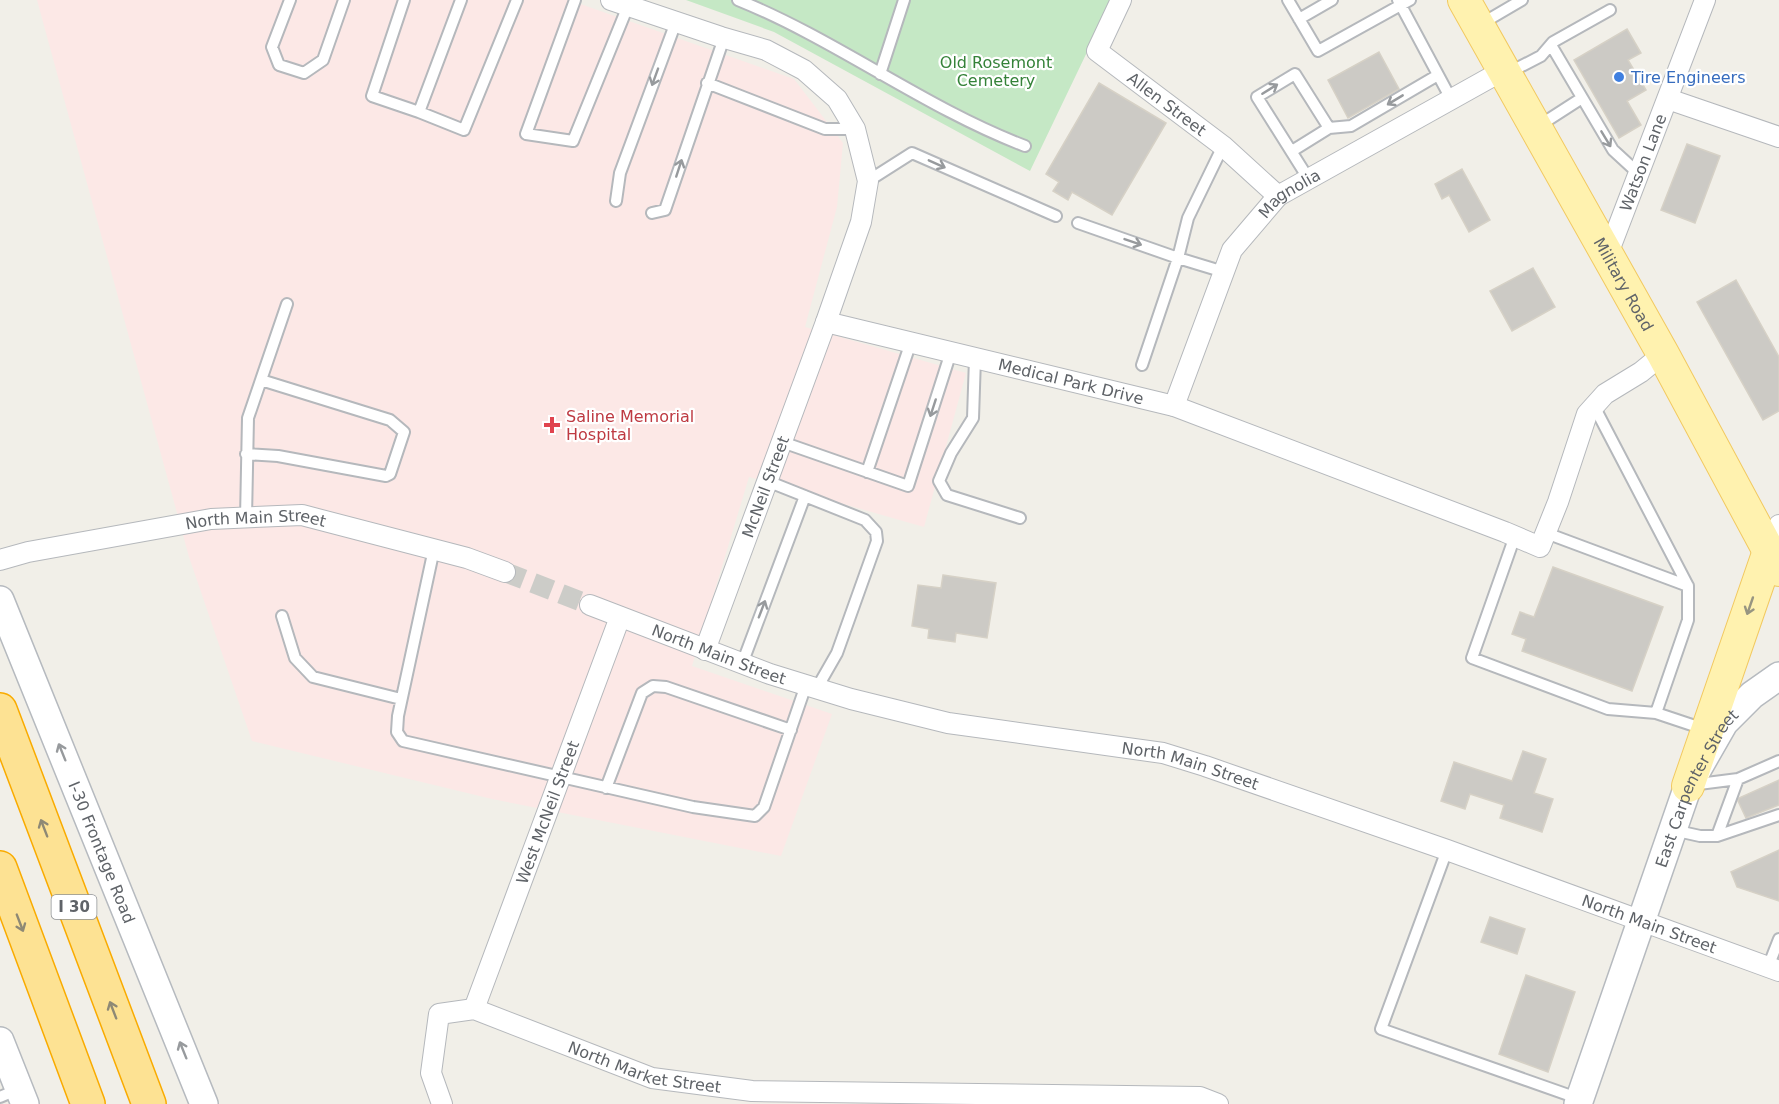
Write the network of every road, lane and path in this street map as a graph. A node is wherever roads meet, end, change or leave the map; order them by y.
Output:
1 (290, 0) edge
2 (344, 0) edge
3 (404, 0) edge
4 (461, 0) edge
5 (517, 0) edge
6 (575, 0) edge
7 (738, 0) edge
8 (903, 0) edge
9 (1121, 0) edge
10 (1288, 0) edge
11 (1332, 0) edge
12 (1705, 0) edge
13 (1519, 1) edge
14 (1403, 2) edge
15 (619, 3) edge
16 (1610, 10) dead end
17 (1471, 13) edge
18 (1299, 19) junction
19 (675, 22) junction
20 (724, 38) junction
21 (1551, 45) junction
22 (1503, 73) junction
23 (880, 74) junction
24 (1438, 75) junction
25 (707, 83) junction
26 (1582, 98) junction
27 (1450, 99) junction
28 (1668, 99) junction
29 (419, 112) junction
30 (1329, 128) junction
31 (1535, 128) junction
32 (855, 129) junction
33 (1779, 137) edge
34 (1025, 146) dead end
35 (1223, 146) junction
36 (1292, 151) junction
37 (1638, 173) junction
38 (1308, 178) junction
39 (868, 182) junction
40 (1278, 196) junction
41 (616, 201) dead end
42 (652, 213) dead end
43 (1056, 216) dead end
44 (1078, 223) dead end
45 (1607, 256) junction
46 (1178, 258) junction
47 (1224, 272) junction
48 (287, 304) dead end
49 (826, 322) junction
50 (911, 342) junction
51 (951, 352) junction
52 (1663, 354) junction
53 (975, 358) junction
54 (1142, 365) dead end
55 (261, 380) junction
56 (1174, 406) junction
57 (1594, 406) junction
58 (782, 442) junction
59 (246, 454) junction
60 (867, 472) junction
61 (767, 481) junction
62 (805, 496) junction
63 (246, 518) junction
64 (1020, 518) dead end
65 (1545, 533) junction
66 (1515, 536) junction
67 (1776, 548) edge
68 (434, 549) junction
69 (0, 560) edge
70 (506, 572) tunnel mouth
71 (1688, 586) junction
72 (0, 600) edge
73 (590, 605) tunnel mouth
74 (282, 616) dead end
75 (620, 617) junction
76 (705, 650) junction
77 (742, 664) junction
78 (1779, 676) edge
79 (812, 687) junction
80 (401, 699) junction
81 (0, 710) edge
82 (1656, 713) junction
83 (791, 730) junction
84 (1708, 730) junction
85 (1779, 761) edge
86 (561, 778) junction
87 (1738, 779) junction
88 (1688, 786) junction
89 (606, 788) junction
90 (1779, 815) edge
91 (1673, 830) junction
92 (1717, 836) junction
93 (1447, 850) junction
94 (0, 868) edge
95 (1641, 921) junction
96 (1779, 939) edge
97 (1774, 969) edge
98 (474, 1009) junction
99 (0, 1041) edge
100 (15, 1097) edge
101 (751, 1097) edge
102 (1579, 1101) edge
103 (1205, 1102) edge
104 (88, 1104) edge
105 (149, 1104) edge
106 (204, 1104) edge
107 (442, 1104) edge

1 - 2 lane
3 - 29 lane
4 - 29 lane
5 - 29 lane
6 - 15 lane
7 - 23 lane
8 - 23 lane
9 - 35 street, Allen Street
10 - 18 lane
11 - 18 lane
12 - 28 street, Watson Lane
13 - 17 lane
14 - 18 lane
14 - 24 lane
15 - 19 street
16 - 21 lane
17 - 22 main road, Military Road
19 - 20 street
19 -> 41 lane
20 - 25 lane
20 - 32 street
21 - 22 lane
21 - 26 lane
22 - 27 street, Magnolia
22 - 31 main road, Military Road
23 - 34 lane
24 - 27 lane
24 -> 30 lane
25 - 32 lane
42 -> 25 lane
26 - 31 lane
26 -> 37 lane
27 - 38 street, Magnolia
28 - 33 street
28 - 37 street, Watson Lane
30 - 36 lane
36 -> 30 lane
31 - 45 main road, Military Road
32 - 39 street
35 - 40 street, Allen Street
35 - 46 lane
36 - 38 lane
37 - 45 street, Watson Lane
38 - 40 street, Magnolia
39 -> 43 lane
39 - 49 street
40 - 47 street, Magnolia
44 -> 46 lane
45 - 52 main road, Military Road
46 - 47 lane
46 - 54 lane
47 - 56 street, Magnolia
48 - 55 lane
49 - 50 street, Medical Park Drive
49 - 58 street, McNeil Street
50 - 51 street, Medical Park Drive
50 - 60 lane
51 - 53 street, Medical Park Drive
51 -> 60 lane
52 - 57 street
52 - 67 main road, Military Road
53 - 56 street, Medical Park Drive
53 - 64 lane
55 - 59 lane
55 - 59 lane
56 - 66 street, Medical Park Drive
57 - 65 street
57 - 71 lane
58 - 60 lane
58 - 61 street, McNeil Street
59 - 63 lane
61 - 62 lane
61 - 76 street, McNeil Street
77 -> 62 lane
62 - 79 lane
63 - 68 street, North Main Street
63 - 69 street, North Main Street
65 - 66 street, Medical Park Drive
65 - 71 lane
66 - 82 lane
67 -> 84 main road
68 - 70 street, North Main Street
68 - 80 lane
71 - 82 lane
106 -> 72 main road, I-30 Frontage Road
73 - 75 street, North Main Street
74 - 80 lane
75 - 76 street, North Main Street
75 - 86 street, West McNeil Street
76 - 77 street, North Main Street
77 - 79 street, North Main Street
78 - 88 main road, East Carpenter Street
79 - 83 lane
79 - 93 street, North Main Street
80 - 86 lane
105 -> 81 highway, I 30
82 - 84 lane
83 - 89 lane
83 - 89 lane
84 - 88 main road
85 - 87 lane
86 - 89 lane
86 - 98 street, West McNeil Street
87 - 88 lane
87 - 92 lane
88 - 91 main road, East Carpenter Street
90 - 92 lane
91 - 92 lane
91 - 95 main road, East Carpenter Street
93 - 95 street, North Main Street
93 - 102 lane
94 -> 104 highway
95 - 97 street, North Main Street
95 - 102 main road, East Carpenter Street
96 - 97 lane
98 - 101 street, North Market Street
98 - 107 street
99 - 100 main road
101 - 103 street, North Market Street

